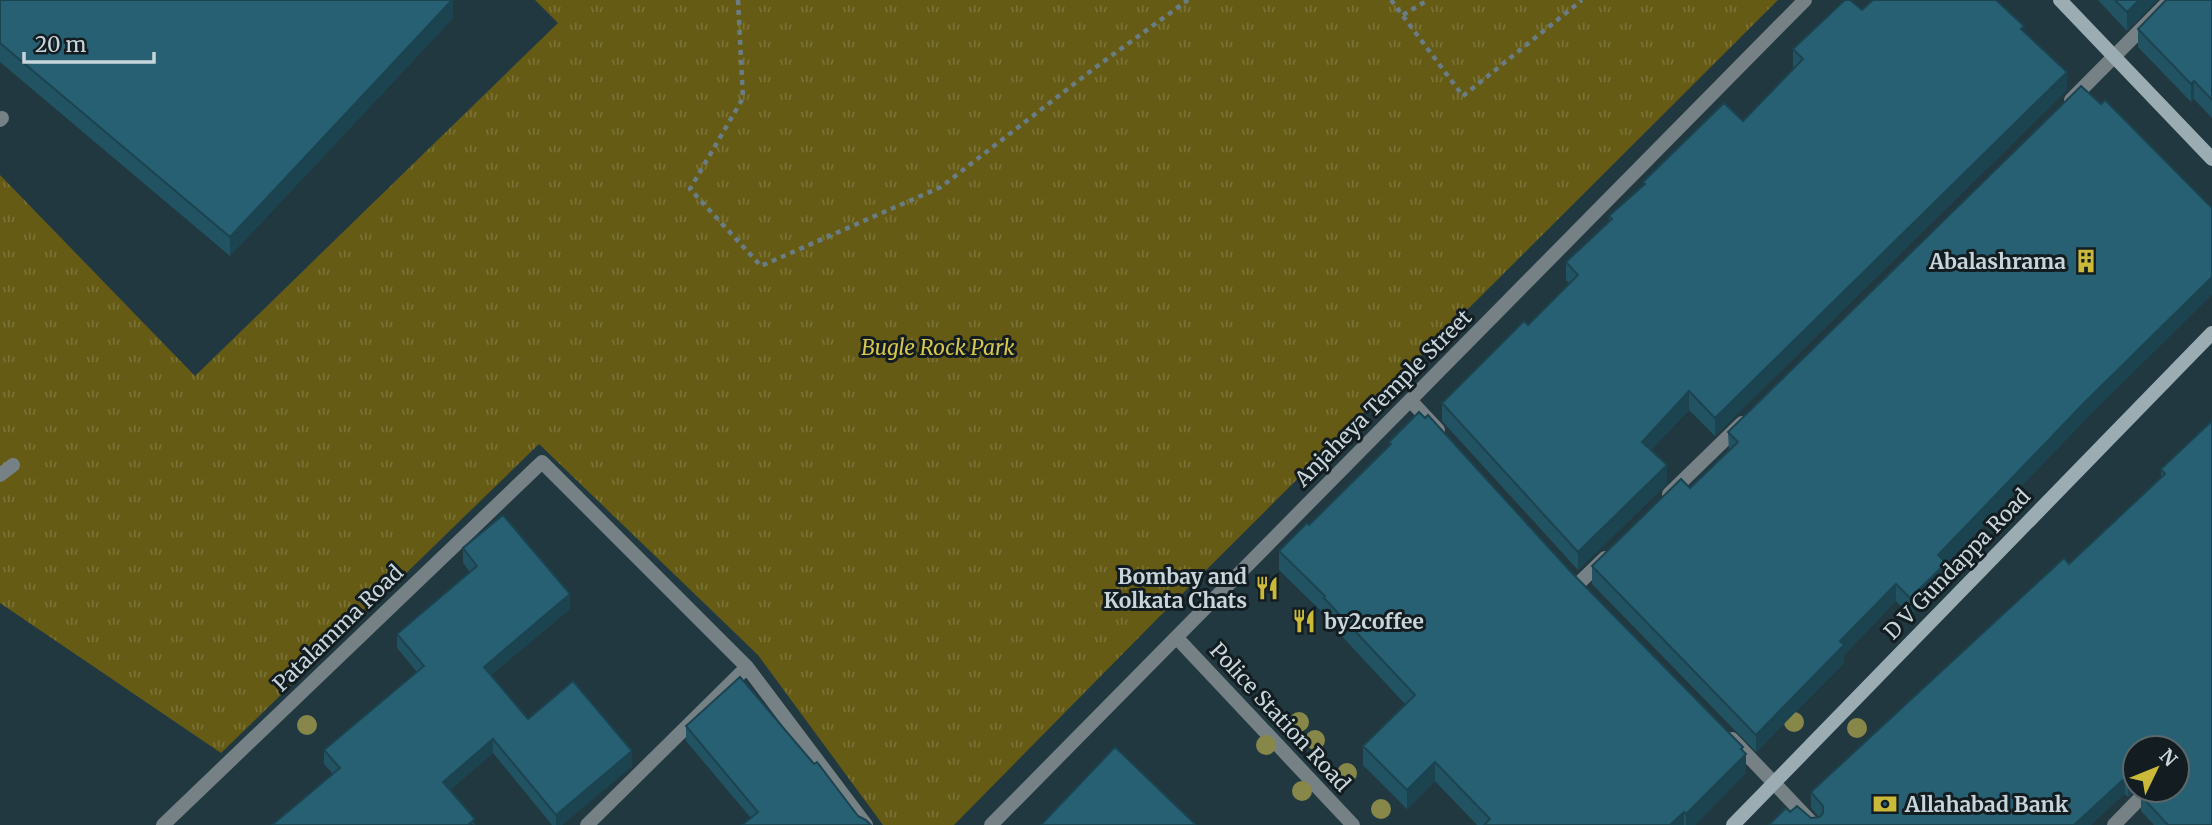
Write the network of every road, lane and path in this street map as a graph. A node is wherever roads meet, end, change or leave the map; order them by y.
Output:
1 (738, 0) edge
2 (1188, 0) edge
3 (1391, 0) edge
4 (1428, 0) edge
5 (1582, 0) edge
6 (1805, 0) edge
7 (2060, 0) edge
8 (2169, 0) edge
9 (1403, 15) junction
10 (2115, 57) junction
11 (2064, 107) edge
12 (2212, 159) edge
13 (2212, 333) edge
14 (1410, 400) junction
15 (1757, 408) edge
16 (1448, 441) edge
17 (13, 465) dead end
18 (0, 475) edge
19 (1658, 506) edge
20 (1618, 545) edge
21 (1578, 584) edge
22 (1177, 638) junction
23 (747, 667) junction
24 (1725, 733) edge
25 (1774, 782) junction
26 (2134, 804) edge
27 (163, 825) edge
28 (587, 825) edge
29 (866, 825) edge
30 (991, 825) edge
31 (1353, 825) edge
32 (1733, 825) edge
33 (1814, 825) edge
34 (2114, 825) edge

1 - 2 path
3 - 9 path
4 - 9 path
5 - 9 path
6 - 14 street, Anjaheya Temple Street
7 - 10 street
8 - 10 street
10 - 11 street
10 - 12 street
13 - 25 street, D V Gundappa Road
14 - 16 street
14 - 22 street, Anjaheya Temple Street
15 - 19 street
17 - 18 street
20 - 21 street
22 - 30 street, Anjaheya Temple Street
22 - 31 street, Police Station Road
23 - 27 street, Patalamma Road
23 - 28 street
23 - 29 street
24 - 25 street
25 - 32 street, D V Gundappa Road
25 - 33 street
26 - 34 street

